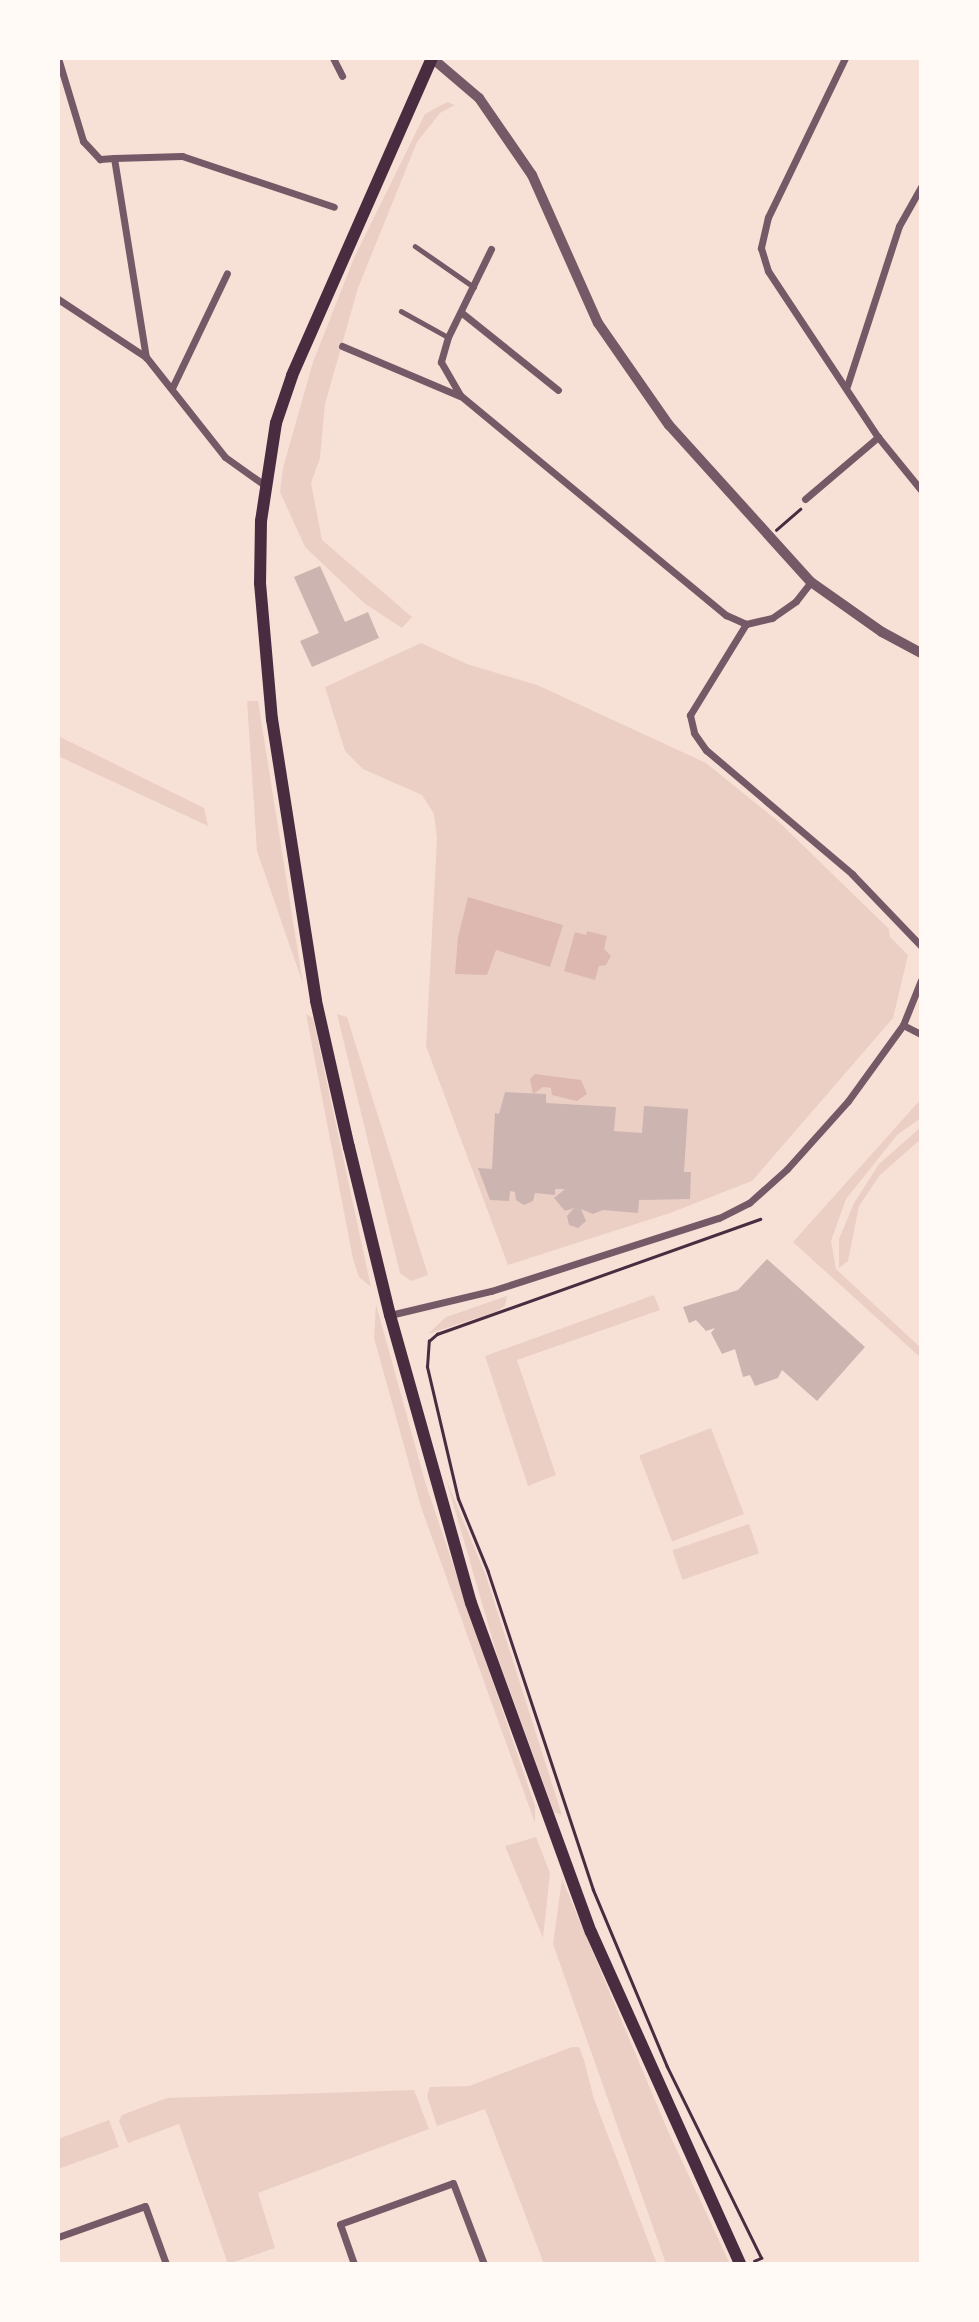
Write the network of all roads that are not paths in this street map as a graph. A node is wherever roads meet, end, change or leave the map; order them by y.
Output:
1 (58, 58) edge
2 (333, 58) edge
3 (432, 58) edge
4 (845, 58) edge
5 (60, 70) edge
6 (342, 76) dead end
7 (114, 158) junction
8 (921, 187) edge
9 (334, 207) dead end
10 (415, 246) dead end
11 (491, 249) dead end
12 (227, 274) dead end
13 (474, 288) junction
14 (58, 299) edge
15 (401, 311) dead end
16 (462, 313) junction
17 (447, 337) junction
18 (342, 346) dead end
19 (146, 358) junction
20 (847, 386) junction
21 (172, 388) junction
22 (558, 390) dead end
23 (461, 396) junction
24 (878, 437) junction
25 (263, 484) junction
26 (921, 490) edge
27 (804, 499) road end
28 (811, 582) junction
29 (746, 624) junction
30 (921, 653) edge
31 (921, 946) edge
32 (921, 980) edge
33 (903, 1026) junction
34 (921, 1034) edge
35 (390, 1315) junction
36 (58, 2237) edge
37 (166, 2264) edge
38 (354, 2264) edge
39 (484, 2264) edge
40 (740, 2264) edge

1 - 5 street
2 - 6 street
3 - 25 main road
3 - 28 street
4 - 20 street
5 - 7 street
7 - 9 street
7 - 19 street
8 - 20 street
10 - 13 lane
11 - 13 street
12 - 21 street
13 - 16 street
14 - 19 street
15 - 17 lane
16 - 17 street
16 - 22 street
17 - 23 street
18 - 23 street
19 - 21 street
20 - 24 street
21 - 25 street
23 - 29 street
24 - 26 street
24 - 27 street
25 - 35 main road
28 - 29 street
28 - 30 street
29 - 31 street
32 - 33 street
33 - 34 street
33 - 35 street
35 - 40 main road
36 - 37 street
38 - 39 street

